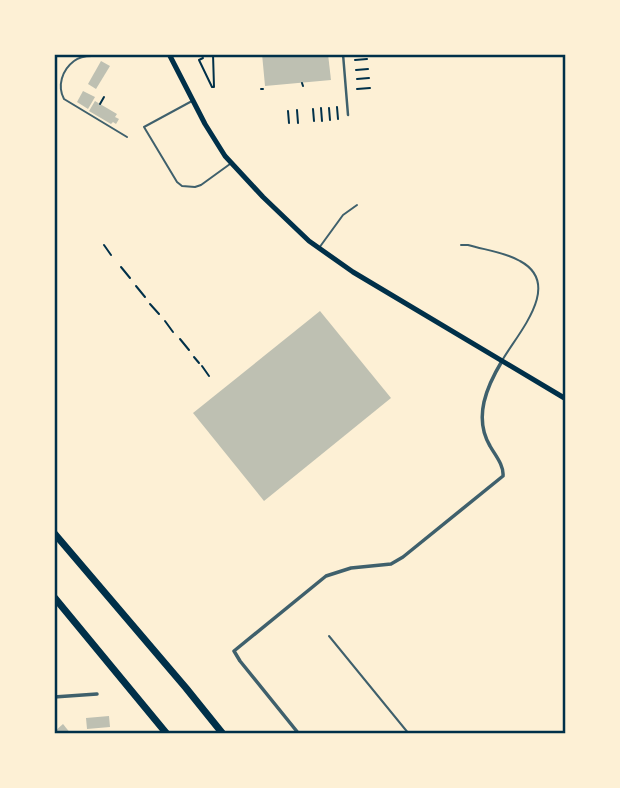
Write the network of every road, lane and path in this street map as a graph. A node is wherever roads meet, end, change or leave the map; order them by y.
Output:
1 (169, 54) edge
2 (211, 54) edge
3 (343, 54) edge
4 (92, 56) edge
5 (203, 58) dead end
6 (367, 59) dead end
7 (355, 60) dead end
8 (356, 69) dead end
9 (368, 69) dead end
10 (369, 78) dead end
11 (356, 79) dead end
12 (370, 88) dead end
13 (357, 89) dead end
14 (104, 97) dead end
15 (192, 100) junction
16 (100, 104) dead end
17 (337, 107) dead end
18 (321, 108) dead end
19 (329, 108) dead end
20 (313, 109) dead end
21 (297, 110) dead end
22 (288, 111) dead end
23 (348, 115) dead end
24 (338, 119) dead end
25 (330, 120) dead end
26 (314, 121) dead end
27 (322, 121) dead end
28 (289, 123) dead end
29 (298, 123) dead end
30 (127, 137) dead end
31 (231, 163) junction
32 (357, 205) dead end
33 (461, 245) dead end
34 (104, 246) dead end
35 (318, 248) junction
36 (111, 254) dead end
37 (121, 267) dead end
38 (130, 278) dead end
39 (136, 286) dead end
40 (145, 296) dead end
41 (150, 304) dead end
42 (159, 314) dead end
43 (165, 321) dead end
44 (173, 332) dead end
45 (180, 339) dead end
46 (188, 350) dead end
47 (194, 357) dead end
48 (502, 360) junction
49 (199, 363) dead end
50 (202, 366) dead end
51 (209, 376) dead end
52 (566, 399) edge
53 (54, 533) edge
54 (54, 597) edge
55 (329, 636) dead end
56 (97, 694) dead end
57 (54, 698) edge
58 (167, 734) edge
59 (223, 734) edge
60 (299, 734) edge
61 (409, 734) edge

1 - 15 main road
2 - 5 path
3 - 23 street
4 - 30 lane
6 - 7 path
8 - 9 path
10 - 11 path
12 - 13 path
14 - 16 path
15 - 31 main road
15 - 31 lane
17 - 24 path
18 - 27 path
19 - 25 path
20 - 26 path
21 - 29 path
22 - 28 path
31 - 35 main road
32 - 35 lane
33 - 48 lane
34 - 36 path
35 - 48 main road
37 - 38 path
39 - 40 path
41 - 42 path
43 - 44 path
45 - 46 path
47 - 49 path
48 - 52 main road
48 - 60 street
50 - 51 path
53 - 59 highway
54 - 58 highway
55 - 61 lane
56 - 57 street

